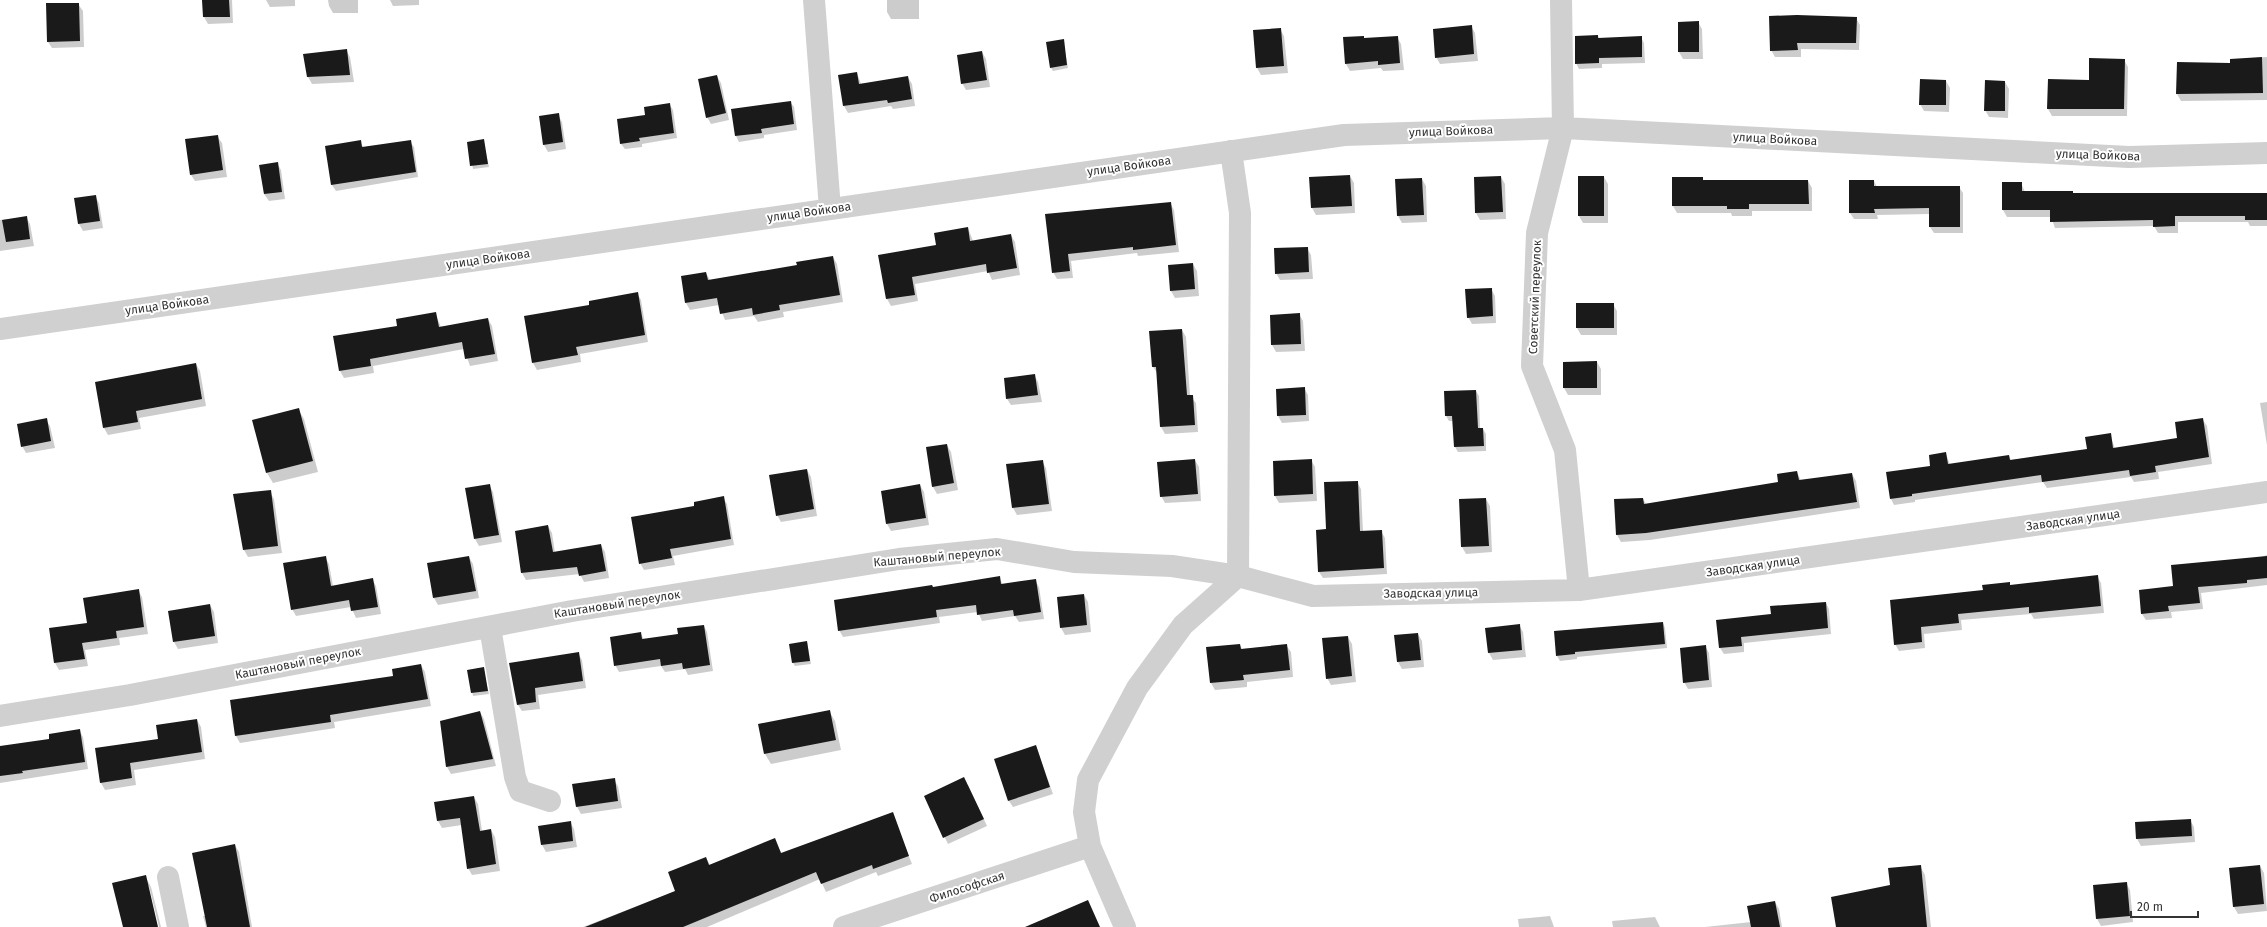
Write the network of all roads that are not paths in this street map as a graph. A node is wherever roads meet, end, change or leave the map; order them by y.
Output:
1 (814, 0) edge
2 (1561, 0) edge
3 (1563, 128) junction
4 (1231, 151) junction
5 (2267, 153) edge
6 (830, 209) junction
7 (0, 328) edge
8 (2267, 492) edge
9 (1238, 576) junction
10 (1579, 590) junction
11 (490, 627) junction
12 (0, 716) edge
13 (550, 801) dead end
14 (1090, 846) junction
15 (168, 877) dead end
16 (178, 927) edge
17 (844, 927) edge
18 (1125, 927) edge

1 - 6 street
2 - 3 street, Советский переулок
3 - 4 street, улица Войкова
3 - 5 street, улица Войкова
3 - 10 street, Советский переулок
4 - 6 street, улица Войкова
4 - 9 street
6 - 7 street, улица Войкова
8 - 10 street, Заводская улица
9 - 10 street, Заводская улица
9 - 11 street, Каштановый переулок
9 - 14 street
11 - 12 street, Каштановый переулок
11 - 13 street
14 - 17 street, Философская
14 - 18 street
15 - 16 street

